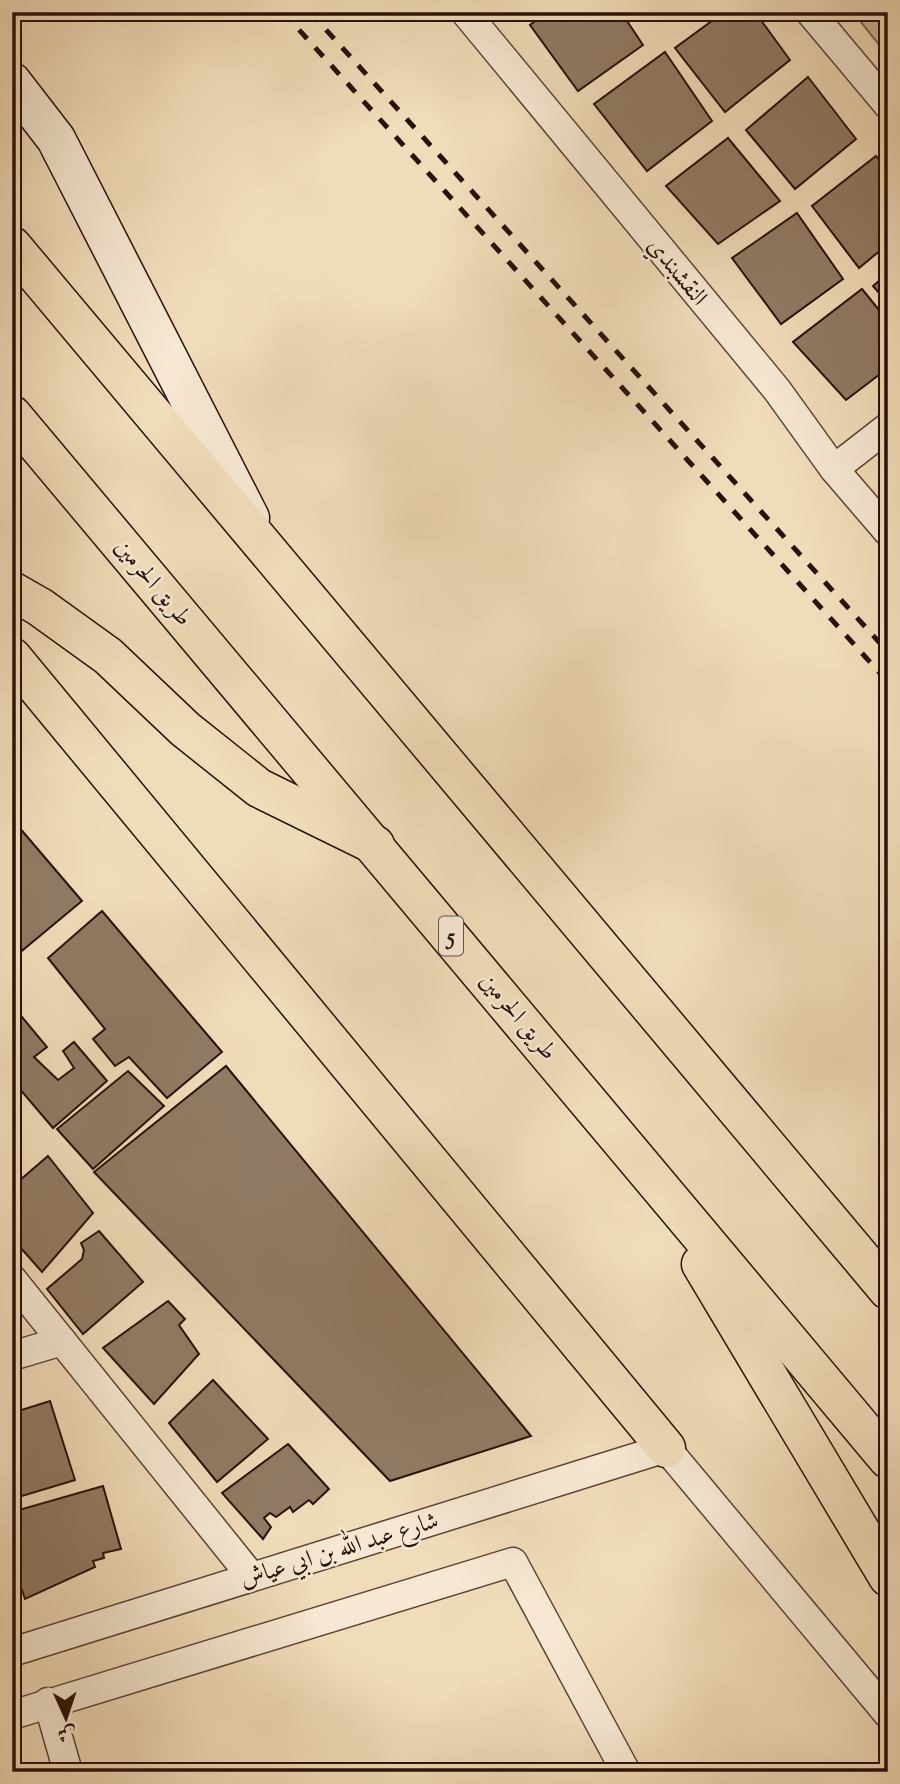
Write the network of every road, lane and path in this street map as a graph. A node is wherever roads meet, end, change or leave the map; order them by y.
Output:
1 (465, 12) edge
2 (810, 12) edge
3 (12, 82) edge
4 (888, 105) edge
5 (12, 246) edge
6 (12, 415) edge
7 (888, 427) edge
8 (834, 469) junction
9 (888, 532) edge
10 (266, 548) junction
11 (12, 591) edge
12 (12, 657) edge
13 (376, 845) junction
14 (639, 1160) junction
15 (12, 1279) edge
16 (888, 1290) edge
17 (62, 1341) junction
18 (12, 1356) edge
19 (666, 1448) junction
20 (888, 1459) edge
21 (251, 1576) junction
22 (888, 1577) edge
23 (12, 1652) edge
24 (48, 1702) junction
25 (888, 1714) edge
26 (12, 1715) edge
27 (68, 1772) edge
28 (625, 1772) edge

1 - 8 street, النقشبندي
2 - 4 street
3 - 10 main road
5 - 10 main road
6 - 13 main road, طريق الحرمين / 5
7 - 8 street
8 - 9 street, النقشبندي
10 - 16 main road
11 - 13 main road
12 - 19 main road
13 - 14 main road, طريق الحرمين / 5
14 - 20 main road, طريق الحرمين / 5
14 - 22 main road
15 - 17 street
17 - 18 street
17 - 21 street
19 - 21 street, شارع عبد الله بن ابي عياش
19 - 25 street
21 - 23 street, شارع عبد الله بن ابي عياش
24 - 26 street
24 - 27 street
24 - 28 street

